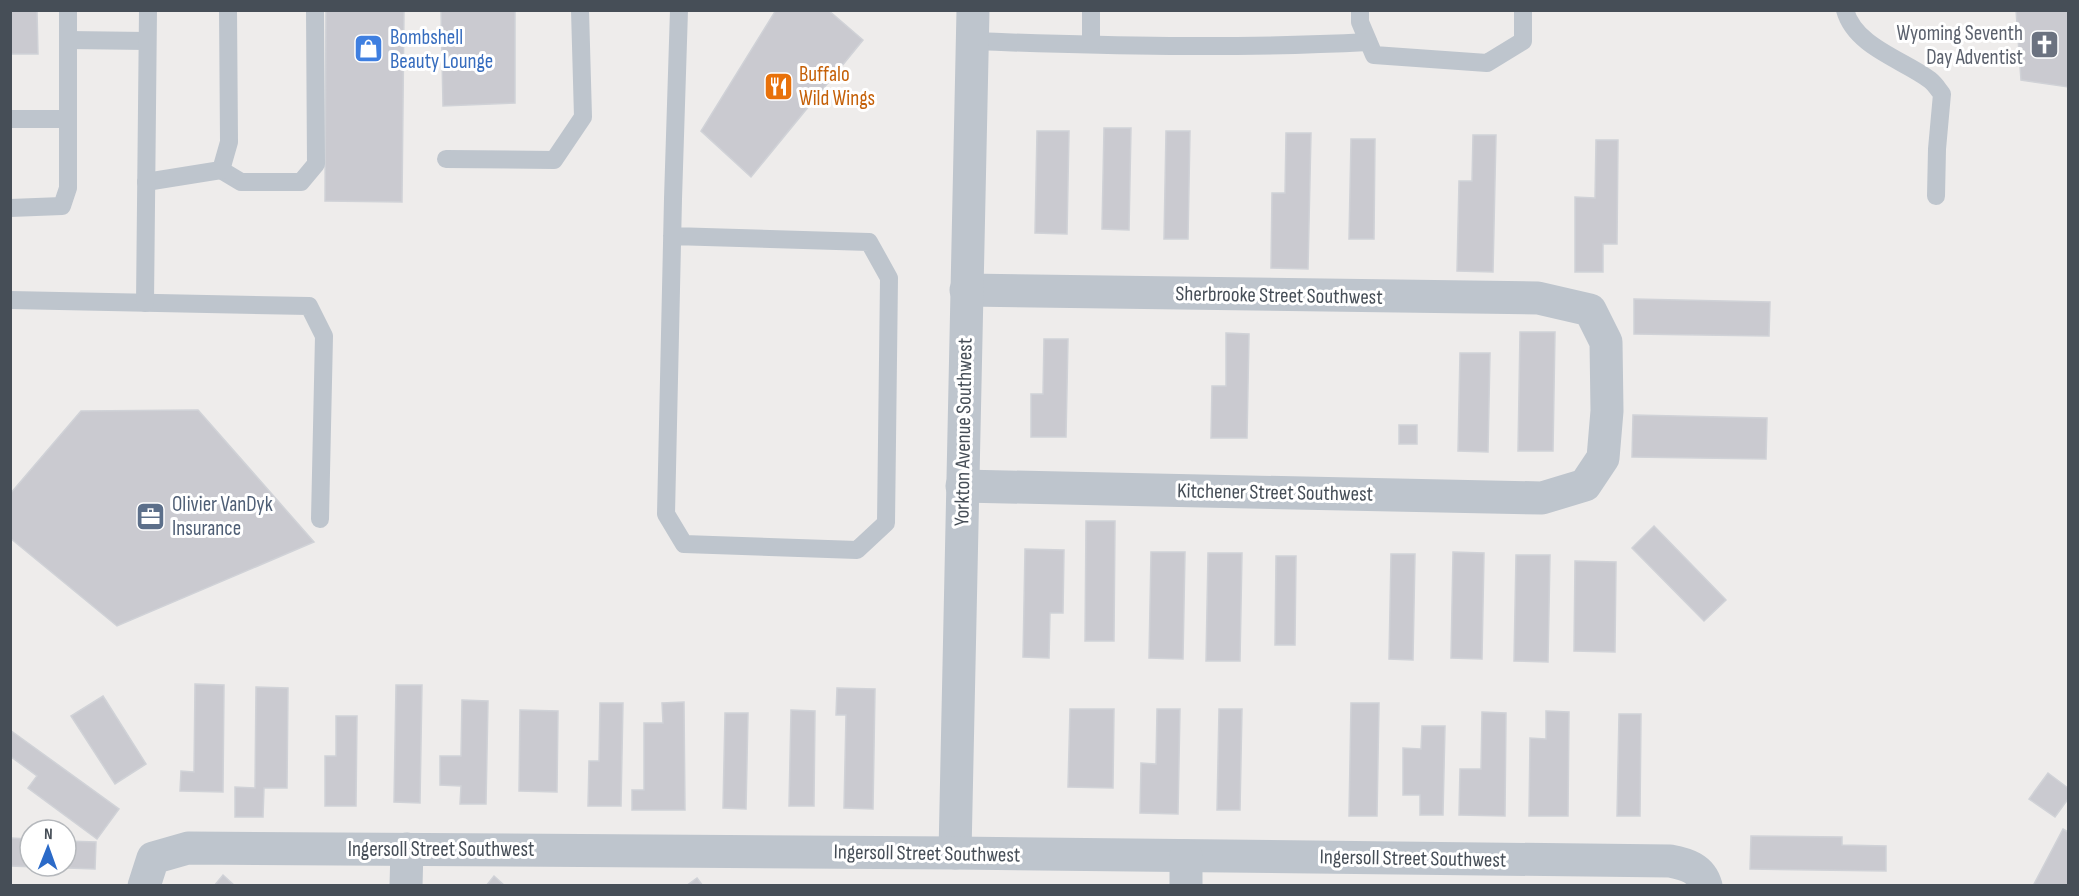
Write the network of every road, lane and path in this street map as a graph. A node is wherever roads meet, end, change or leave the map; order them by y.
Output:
1 (68, 10) edge
2 (148, 10) edge
3 (228, 10) edge
4 (315, 10) edge
5 (580, 10) edge
6 (679, 10) edge
7 (1091, 10) edge
8 (1360, 10) edge
9 (1523, 10) edge
10 (1845, 10) edge
11 (972, 26) edge
12 (68, 40) junction
13 (147, 41) junction
14 (1368, 42) junction
15 (1091, 45) junction
16 (10, 119) edge
17 (68, 119) junction
18 (446, 159) dead end
19 (221, 170) junction
20 (146, 182) junction
21 (1936, 196) dead end
22 (10, 208) edge
23 (672, 236) junction
24 (966, 290) junction
25 (10, 300) edge
26 (145, 303) junction
27 (1585, 485) joint
28 (962, 486) junction
29 (320, 519) dead end
30 (407, 849) junction
31 (955, 853) junction
32 (1186, 871) edge
33 (148, 872) edge
34 (1702, 879) edge
35 (406, 885) edge

1 - 12 lane
2 - 13 lane
3 - 19 lane
4 - 19 lane
5 - 18 lane
6 - 23 lane
7 - 15 lane
8 - 14 lane
9 - 14 lane
10 - 21 lane
11 - 15 lane
11 - 24 street, Yorkton Avenue Southwest
12 - 13 lane
12 - 17 lane
13 - 20 lane
14 - 15 lane
16 - 17 lane
17 - 22 lane
19 - 20 lane
20 - 26 lane
23 - 23 lane
24 - 27 street, Sherbrooke Street Southwest
24 - 28 street, Yorkton Avenue Southwest
25 - 26 lane
26 - 29 lane
27 - 28 street, Kitchener Street Southwest
28 - 31 street, Yorkton Avenue Southwest
30 - 31 street, Ingersoll Street Southwest
30 - 33 street, Ingersoll Street Southwest
30 - 35 street
31 - 32 street, Ingersoll Street Southwest
32 - 34 street, Ingersoll Street Southwest

